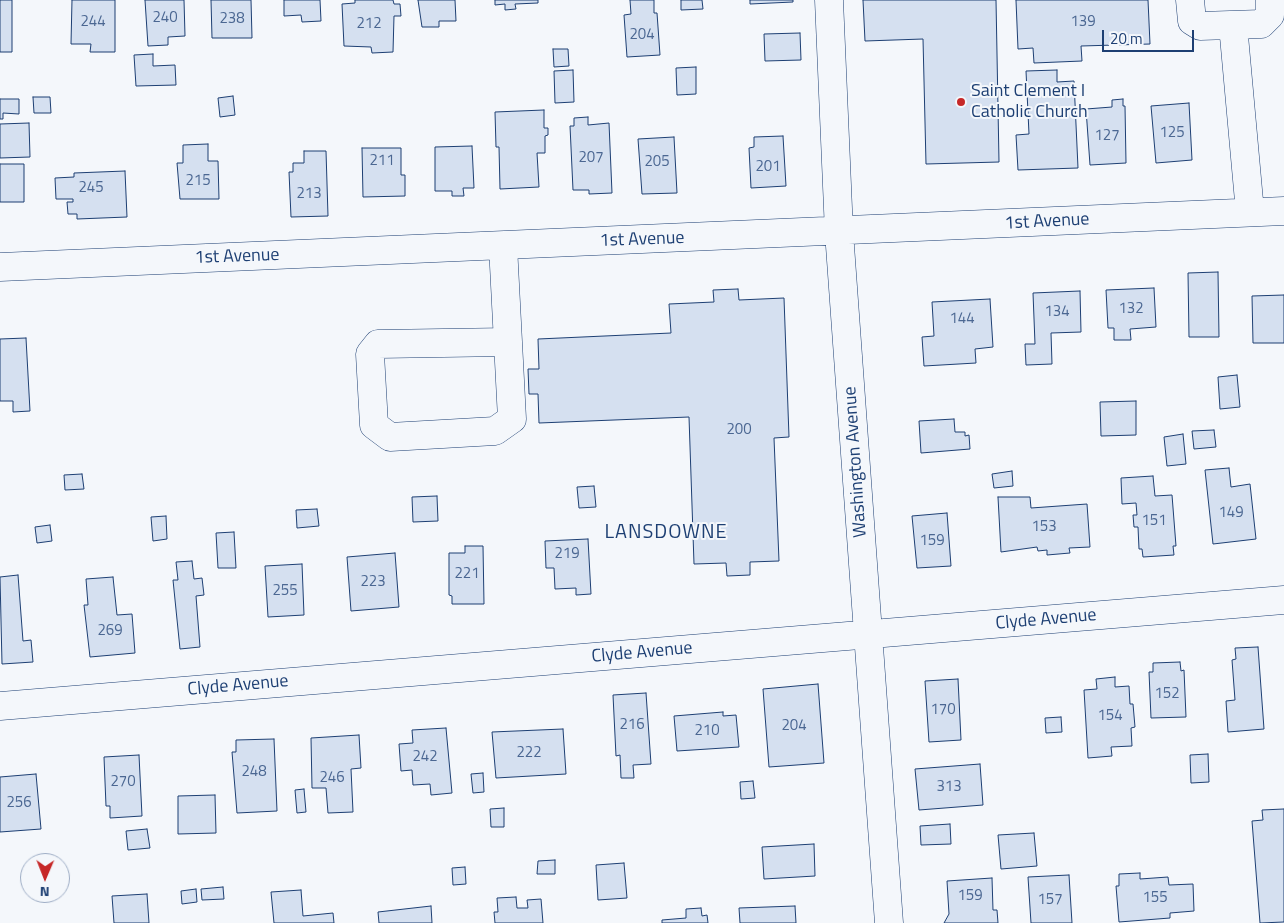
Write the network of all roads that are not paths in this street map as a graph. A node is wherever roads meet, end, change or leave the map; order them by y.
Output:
1 (829, 0) edge
2 (1190, 0) edge
3 (1270, 0) edge
4 (1233, 25) junction
5 (1284, 211) edge
6 (1250, 212) junction
7 (839, 232) junction
8 (503, 246) junction
9 (0, 267) edge
10 (507, 342) junction
11 (1284, 600) edge
12 (869, 634) junction
13 (0, 706) edge
14 (889, 923) edge

1 - 7 street, Washington Avenue
2 - 4 street
3 - 4 street
4 - 6 street
5 - 6 street, 1st Avenue
6 - 7 street, 1st Avenue
7 - 8 street, 1st Avenue
7 - 12 street, Washington Avenue
8 - 9 street, 1st Avenue
8 - 10 street
10 - 10 street
11 - 12 street, Clyde Avenue
12 - 13 street, Clyde Avenue
12 - 14 street, Washington Avenue

